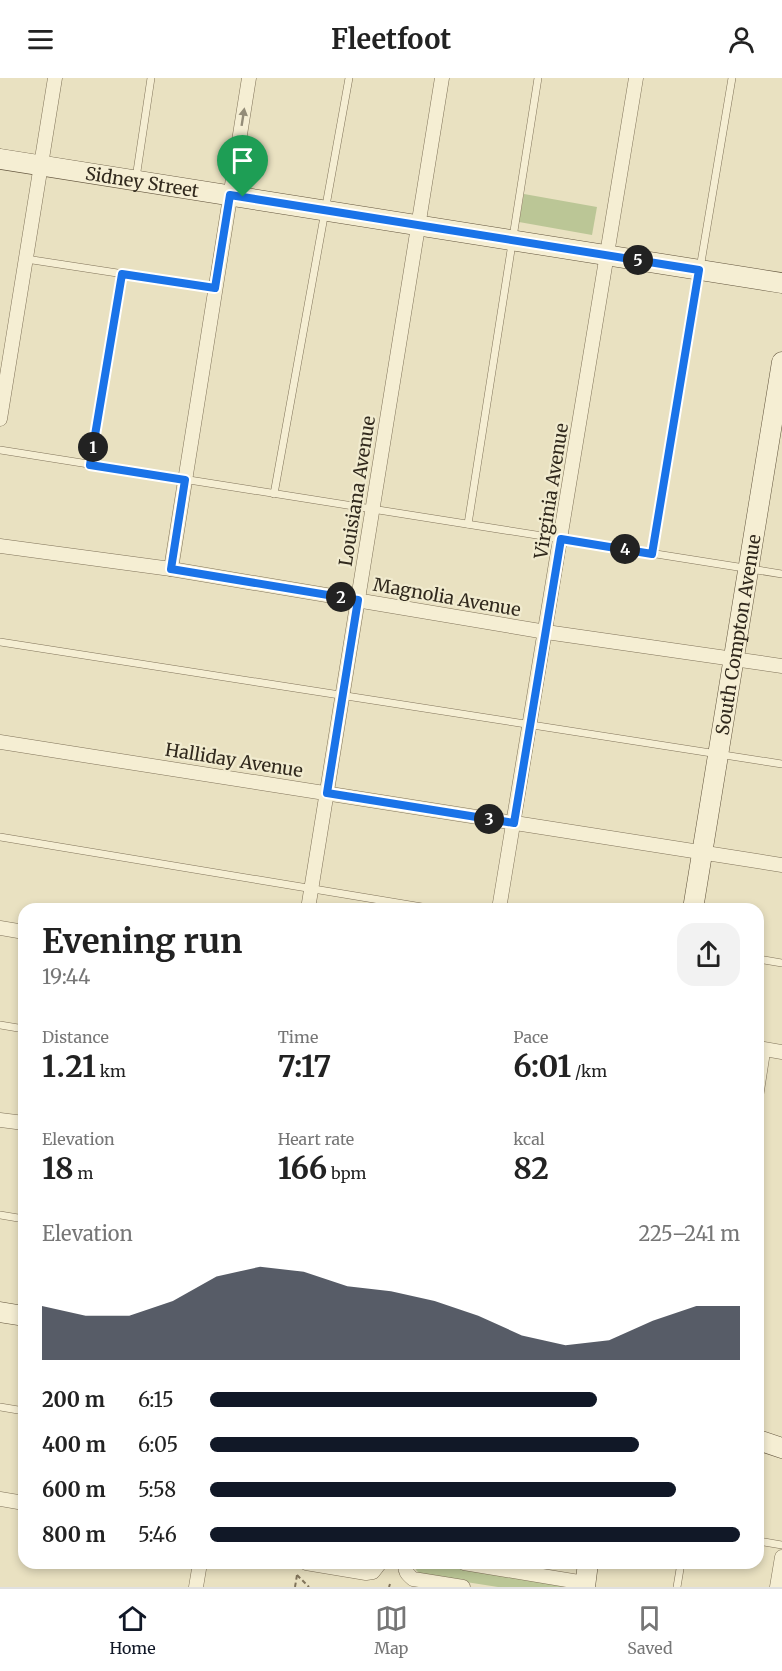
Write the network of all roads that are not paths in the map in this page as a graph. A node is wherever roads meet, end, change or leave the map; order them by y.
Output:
1 (55, 78) edge
2 (152, 78) edge
3 (249, 78) edge
4 (349, 78) edge
5 (442, 78) edge
6 (538, 78) edge
7 (636, 78) edge
8 (732, 78) edge
9 (0, 159) edge
10 (41, 165) junction
11 (135, 180) junction
12 (230, 195) junction
13 (325, 210) junction
14 (418, 225) junction
15 (512, 240) junction
16 (608, 255) junction
17 (26, 259) junction
18 (699, 270) junction
19 (122, 274) junction
20 (782, 283) edge
21 (215, 288) junction
22 (782, 362) edge
23 (0, 419) edge
24 (0, 450) edge
25 (90, 465) junction
26 (185, 480) junction
27 (274, 494) junction
28 (373, 509) junction
29 (468, 524) junction
30 (561, 539) junction
31 (0, 546) edge
32 (652, 554) junction
33 (171, 569) junction
34 (748, 569) junction
35 (782, 574) edge
36 (358, 600) junction
37 (546, 632) junction
38 (0, 642) edge
39 (733, 659) junction
40 (782, 666) edge
41 (343, 695) junction
42 (530, 725) junction
43 (0, 742) edge
44 (718, 754) junction
45 (782, 764) edge
46 (327, 793) junction
47 (514, 823) junction
48 (0, 837) edge
49 (702, 852) junction
50 (782, 865) edge
51 (312, 890) junction
52 (309, 903) edge
53 (395, 903) edge
54 (501, 903) edge
55 (694, 903) edge
56 (0, 928) edge
57 (18, 931) edge
58 (764, 960) edge
59 (782, 963) edge
60 (0, 1025) edge
61 (18, 1028) edge
62 (764, 1049) edge
63 (782, 1052) edge
64 (0, 1120) edge
65 (18, 1122) edge
66 (0, 1215) edge
67 (18, 1218) edge
68 (0, 1312) edge
69 (18, 1315) edge
70 (0, 1407) edge
71 (18, 1410) edge
72 (764, 1442) edge
73 (782, 1448) edge
74 (0, 1499) edge
75 (18, 1502) edge
76 (764, 1542) edge
77 (782, 1545) edge
78 (781, 1563) edge
79 (199, 1569) edge
80 (329, 1569) edge
81 (375, 1569) edge
82 (405, 1569) edge
83 (497, 1569) edge
84 (587, 1569) edge
85 (680, 1569) edge
86 (585, 1585) edge
87 (196, 1587) edge
88 (463, 1587) edge
89 (677, 1587) edge
90 (777, 1587) edge

1 - 10 street
2 - 11 lane
12 -> 3 street
4 - 13 lane
5 - 14 street, Louisiana Avenue
6 - 15 lane
7 - 16 street, Virginia Avenue
8 - 18 lane
9 - 10 street, Sidney Street
10 - 11 street, Sidney Street
10 - 17 street
11 - 12 street, Sidney Street
12 - 13 street, Sidney Street
12 - 21 street
13 - 14 street, Sidney Street
13 - 27 lane
14 - 15 street, Sidney Street
14 - 28 street, Louisiana Avenue
15 - 16 street, Sidney Street
15 - 29 lane
16 - 18 street, Sidney Street
16 - 30 street, Virginia Avenue
17 - 19 lane
17 - 23 street
18 - 20 street, Sidney Street
18 - 32 lane
19 - 21 lane
19 - 25 lane
21 - 26 street
22 - 34 street, South Compton Avenue
24 - 25 lane
25 - 26 lane
26 - 27 lane
26 - 33 street
27 - 28 lane
28 - 29 lane
28 - 36 street, Louisiana Avenue
29 - 30 lane
30 - 32 lane
30 - 37 street, Virginia Avenue
31 - 33 street, Magnolia Avenue
32 - 34 lane
33 - 36 street, Magnolia Avenue
34 - 35 lane
34 - 39 street, South Compton Avenue
36 - 37 street, Magnolia Avenue
36 - 41 street, Louisiana Avenue
37 - 39 street, Magnolia Avenue
37 - 42 street, Virginia Avenue
38 - 41 lane
39 - 40 street, Magnolia Avenue
39 - 44 street, South Compton Avenue
41 - 42 lane
41 - 46 street, Louisiana Avenue
42 - 44 lane
42 - 47 street, Virginia Avenue
43 - 46 street, Halliday Avenue
44 - 45 lane
44 - 49 street, South Compton Avenue
46 - 47 street, Halliday Avenue
46 - 51 street, Louisiana Avenue
47 - 49 street, Halliday Avenue
47 - 54 street, Virginia Avenue
48 - 51 lane
49 - 50 street, Halliday Avenue
49 - 55 street, South Compton Avenue
51 - 52 street, Louisiana Avenue
51 - 53 lane
56 - 57 street
58 - 59 lane
60 - 61 lane
62 - 63 street
64 - 65 street
66 - 67 lane
68 - 69 street
70 - 71 lane
72 - 73 street
74 - 75 street
76 - 77 lane
78 - 90 street
79 - 87 street
80 - 81 street
82 - 88 street
83 - 86 street
84 - 86 street
85 - 89 lane

